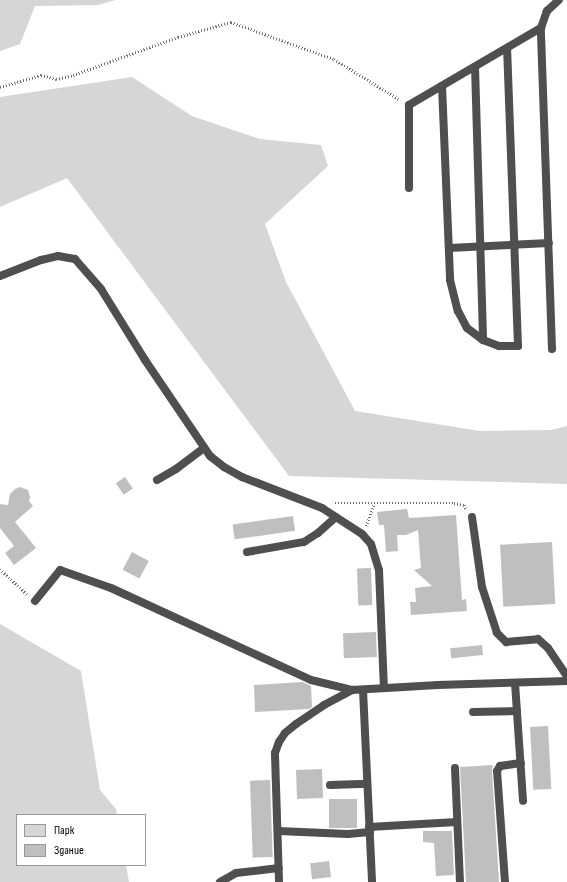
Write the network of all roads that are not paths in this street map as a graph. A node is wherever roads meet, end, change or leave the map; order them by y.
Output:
1 (558, 0) edge
2 (541, 28) junction
3 (507, 48) junction
4 (475, 67) junction
5 (442, 86) junction
6 (409, 188) dead end
7 (549, 243) junction
8 (514, 245) junction
9 (480, 246) junction
10 (449, 248) junction
11 (0, 276) edge
12 (483, 340) junction
13 (552, 349) dead end
14 (204, 448) junction
15 (156, 480) dead end
16 (472, 517) road end
17 (336, 518) junction
18 (247, 552) dead end
19 (35, 601) road end
20 (567, 676) edge
21 (567, 681) edge
22 (515, 683) junction
23 (384, 688) junction
24 (352, 690) junction
25 (364, 690) junction
26 (517, 711) junction
27 (473, 712) dead end
28 (520, 763) junction
29 (455, 768) dead end
30 (367, 784) junction
31 (330, 785) dead end
32 (523, 801) dead end
33 (457, 822) junction
34 (369, 830) junction
35 (278, 831) junction
36 (279, 868) junction
37 (220, 882) edge
38 (280, 882) edge
39 (372, 882) edge
40 (460, 882) edge
41 (505, 882) edge

1 - 2 lane
2 - 3 lane
2 - 7 lane
3 - 4 lane
3 - 8 lane
4 - 5 lane
4 - 9 lane
5 - 6 lane
5 - 10 lane
7 - 8 lane
7 - 13 lane
8 - 9 lane
8 - 12 lane
9 - 10 lane
9 - 12 lane
10 - 12 lane
11 - 14 lane
14 - 15 lane
14 - 17 lane
16 - 20 lane
17 - 18 lane
17 - 23 lane
19 - 24 lane
21 - 22 lane
22 - 23 lane
22 - 26 lane
23 - 25 lane
24 - 25 lane
24 - 35 lane
25 - 30 lane
26 - 27 lane
26 - 28 lane
28 - 32 lane
28 - 41 lane
29 - 33 lane
30 - 31 lane
30 - 34 lane
33 - 34 lane
33 - 40 lane
34 - 35 lane
34 - 39 lane
35 - 36 lane
36 - 37 lane
36 - 38 lane

